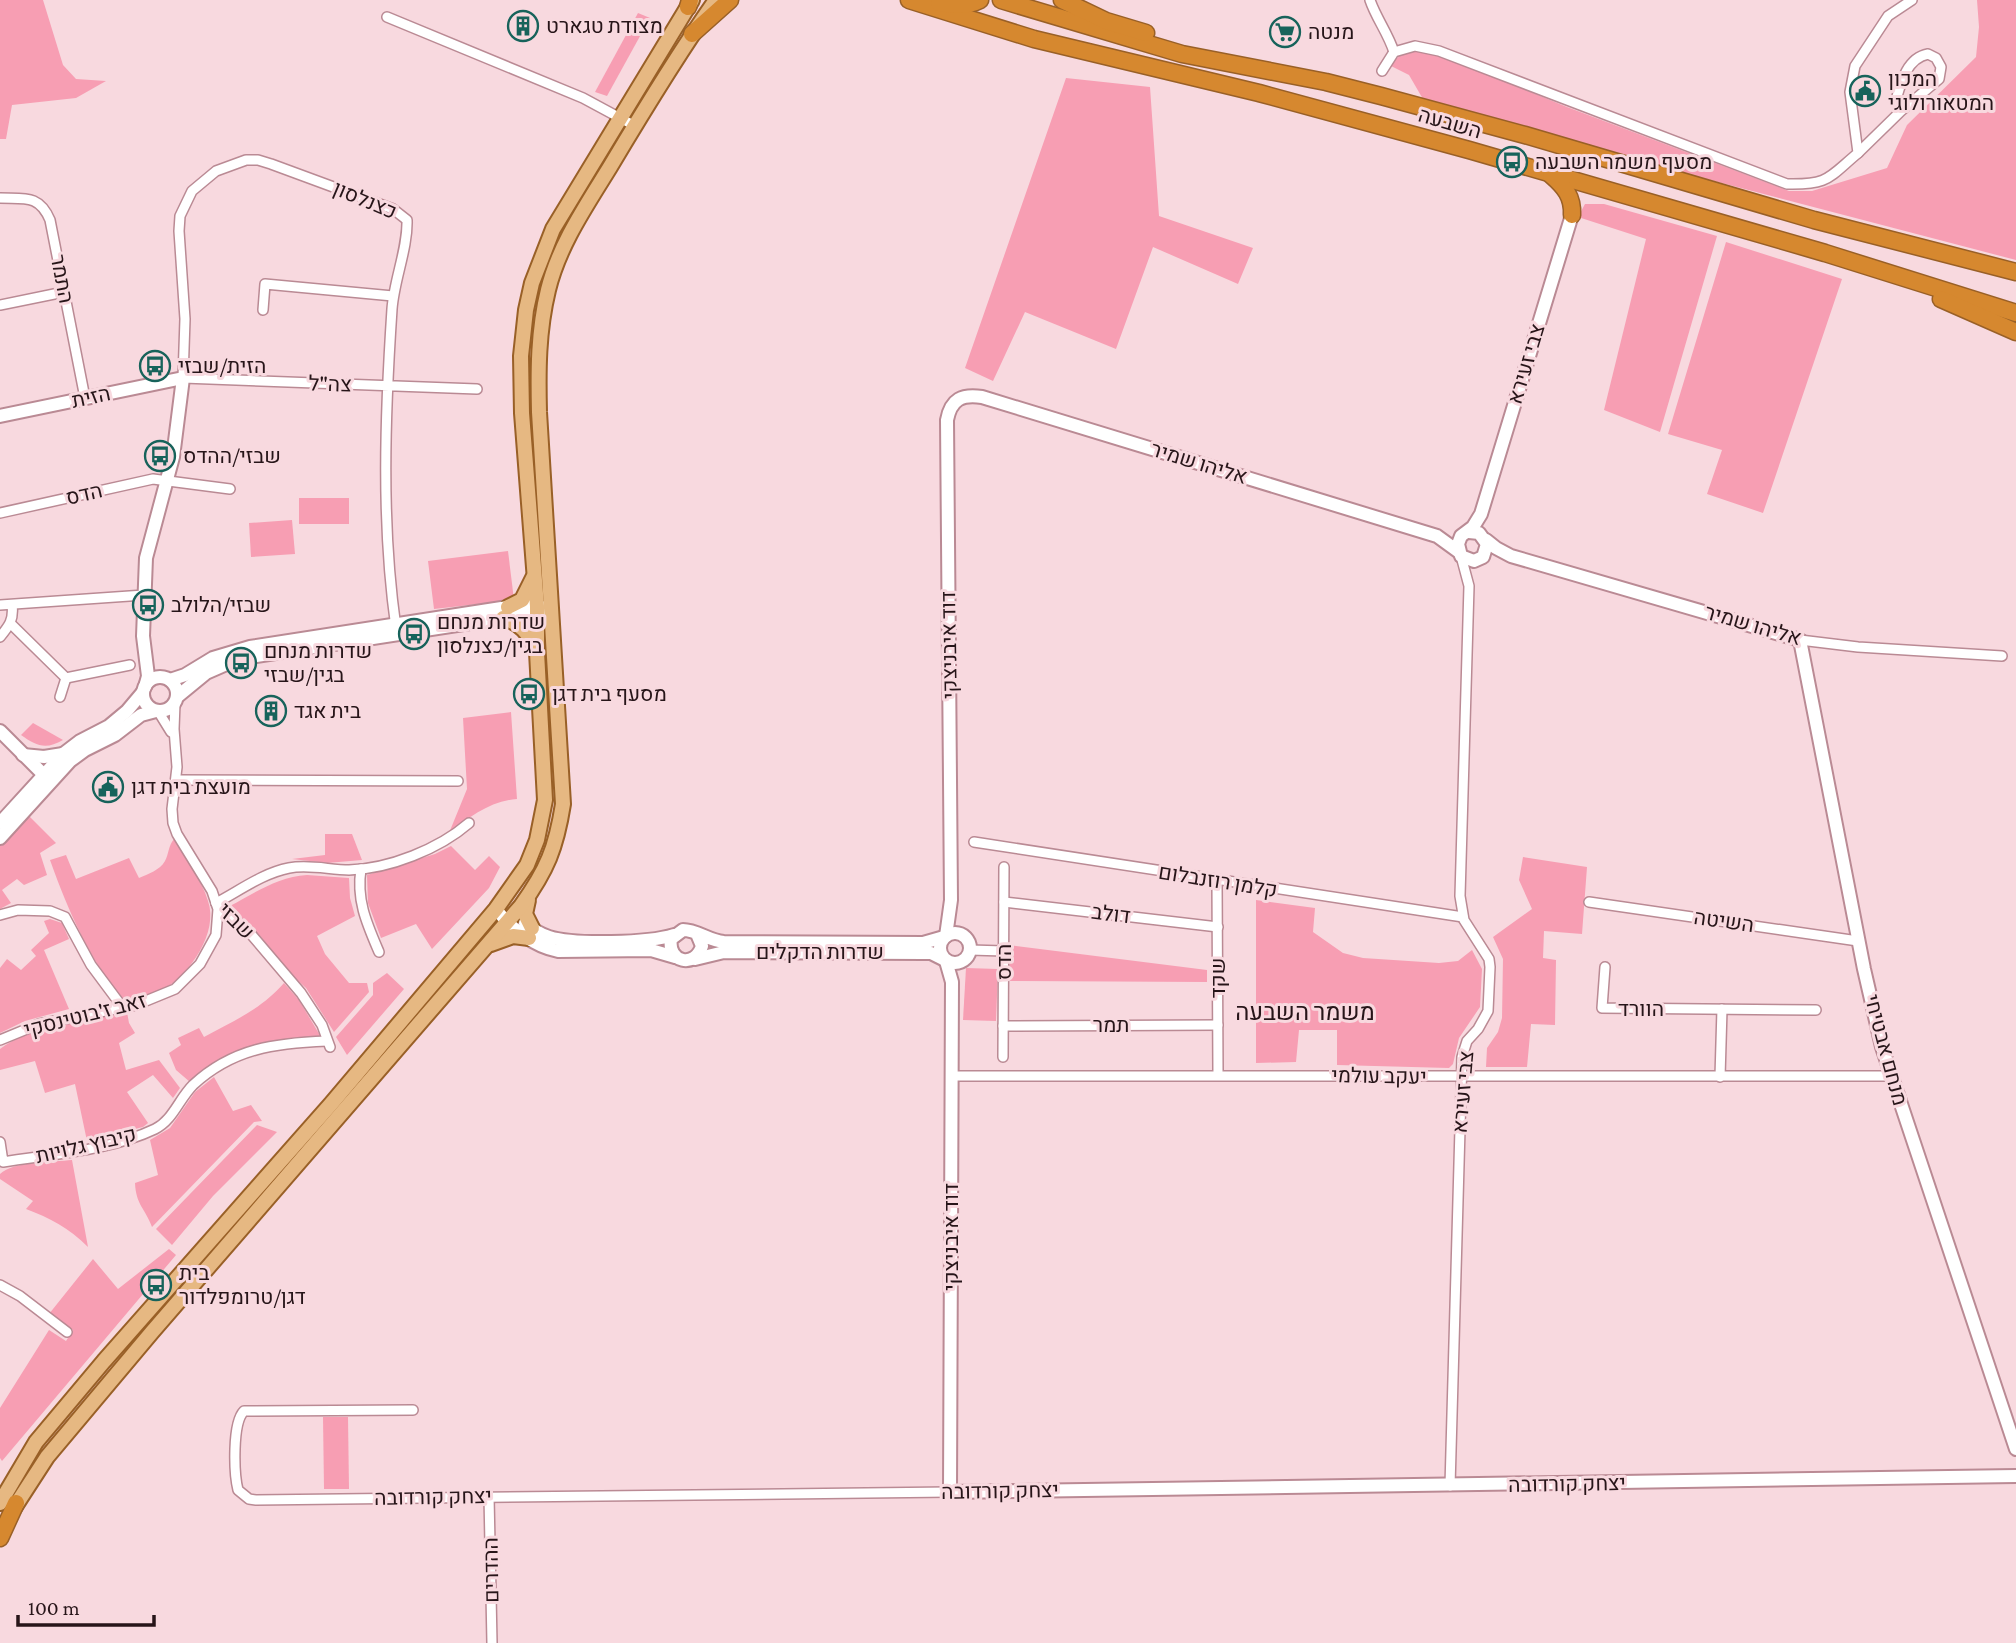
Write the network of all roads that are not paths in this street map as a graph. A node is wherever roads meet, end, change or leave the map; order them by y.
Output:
1 (716, 0) edge
2 (730, 0) edge
3 (910, 0) edge
4 (981, 0) edge
5 (1001, 0) edge
6 (1062, 0) edge
7 (1370, 0) edge
8 (1912, 0) edge
9 (690, 2) edge
10 (387, 17) dead end
11 (692, 34) junction
12 (1394, 52) junction
13 (1251, 67) junction
14 (1382, 71) dead end
15 (1901, 111) junction
16 (620, 118) junction
17 (635, 126) junction
18 (1858, 153) junction
19 (1549, 174) junction
20 (1602, 189) junction
21 (0, 198) edge
22 (1572, 215) junction
23 (1825, 253) junction
24 (2016, 272) edge
25 (64, 292) junction
26 (393, 296) junction
27 (0, 305) edge
28 (263, 310) dead end
29 (2016, 313) edge
30 (2016, 332) edge
31 (183, 378) junction
32 (387, 386) junction
33 (477, 388) dead end
34 (961, 397) joint
35 (85, 398) junction
36 (0, 416) edge
37 (168, 480) junction
38 (230, 489) dead end
39 (0, 513) edge
40 (1481, 513) junction
41 (1467, 532) junction
42 (1437, 536) junction
43 (1485, 538) junction
44 (1460, 554) junction
45 (1511, 556) junction
46 (1481, 559) junction
47 (534, 577) junction
48 (1469, 586) junction
49 (144, 595) junction
50 (12, 605) junction
51 (0, 606) edge
52 (541, 610) junction
53 (505, 613) junction
54 (10, 624) junction
55 (396, 630) junction
56 (0, 637) edge
57 (1800, 640) junction
58 (144, 646) junction
59 (537, 652) junction
60 (2002, 656) dead end
61 (130, 665) dead end
62 (66, 678) junction
63 (169, 679) junction
64 (144, 690) junction
65 (60, 697) dead end
66 (176, 700) junction
67 (157, 711) junction
68 (0, 731) edge
69 (174, 740) junction
70 (63, 754) junction
71 (23, 755) junction
72 (48, 778) junction
73 (176, 780) junction
74 (458, 781) dead end
75 (0, 823) edge
76 (469, 823) dead end
77 (0, 838) edge
78 (974, 842) dead end
79 (1004, 867) dead end
80 (361, 869) junction
81 (1217, 881) junction
82 (530, 893) junction
83 (951, 900) junction
84 (1004, 902) junction
85 (1589, 902) dead end
86 (216, 904) junction
87 (496, 909) junction
88 (0, 915) edge
89 (1463, 917) junction
90 (510, 920) junction
91 (1218, 927) junction
92 (530, 933) junction
93 (697, 934) junction
94 (674, 935) junction
95 (963, 935) junction
96 (945, 936) junction
97 (1858, 941) junction
98 (487, 946) junction
99 (971, 950) junction
100 (1004, 951) junction
101 (379, 952) dead end
102 (675, 957) junction
103 (694, 959) junction
104 (945, 960) junction
105 (962, 962) junction
106 (1605, 967) dead end
107 (952, 982) junction
108 (122, 1008) junction
109 (1722, 1009) junction
110 (1816, 1010) dead end
111 (1218, 1025) junction
112 (1003, 1026) junction
113 (0, 1040) edge
114 (329, 1044) joint
115 (1003, 1056) dead end
116 (1218, 1074) junction
117 (951, 1076) junction
118 (1890, 1076) junction
119 (1460, 1077) junction
120 (1720, 1077) junction
121 (0, 1142) edge
122 (0, 1284) edge
123 (67, 1332) dead end
124 (413, 1410) dead end
125 (2016, 1449) edge
126 (2016, 1476) edge
127 (1450, 1486) junction
128 (950, 1492) junction
129 (489, 1496) junction
130 (5, 1500) edge
131 (0, 1536) edge
132 (492, 1643) edge

1 - 11 main road
2 - 11 highway
3 - 4 highway
3 - 19 highway, השבעה
5 - 13 highway, השבעה
6 - 13 highway
7 - 12 street
8 - 18 street
9 - 16 main road
10 - 16 street
11 - 17 main road
12 - 14 street
12 - 18 street
13 - 24 highway, השבעה
15 - 15 street
15 - 18 street
16 - 17 street
16 - 47 main road
17 - 52 main road
19 - 20 highway, השבעה
19 - 22 highway
20 - 22 highway
20 - 23 highway, השבעה
21 - 25 street, התמר
22 - 40 street, צבי זעירא
23 - 29 highway, השבעה
23 - 30 highway
25 - 27 street
25 - 35 street, התמר
26 - 28 street
26 - 31 street, כצנלסון
26 - 32 street, כצנלסון
31 - 32 street, צה"ל
31 - 35 street, הזית
31 - 37 street
32 - 33 street, צה"ל
32 - 55 street, כצנלסון
34 - 42 street, אליהו שמיר
34 - 83 street, דוד איבניצקי
35 - 36 street, הזית
37 - 38 street, הדס
37 - 39 street, הדס
37 - 49 street
40 - 41 street, צבי זעירא
40 - 43 street, צבי זעירא
41 - 42 street, אליהו שמיר
41 - 43 street
41 - 44 street
42 - 44 street, אליהו שמיר
43 - 45 street, אליהו שמיר
43 - 46 street
44 - 46 street
44 - 48 street, צבי זעירא
45 - 46 street, אליהו שמיר
45 - 57 street, אליהו שמיר
46 - 48 street, צבי זעירא
47 - 52 main road
47 - 53 main road
48 - 89 street, צבי זעירא
49 - 50 street
49 - 58 street
50 - 51 street
50 - 54 street
52 - 53 street
52 - 59 main road
52 - 82 main road
53 - 55 street
53 - 59 main road
54 - 56 street
54 - 62 street
55 - 63 street
55 - 66 street
57 - 60 street, אליהו שמיר
57 - 97 street, מנחם אבטיחי
58 - 63 street
58 - 64 street
59 - 87 main road
61 - 62 street
62 - 65 street
63 - 64 street
63 - 66 street
64 - 67 street
64 - 70 street
66 - 67 street
66 - 69 street, שבזי
67 - 69 street, שבזי
67 - 72 street
68 - 71 street
69 - 73 street, שבזי
70 - 71 street
70 - 72 street
71 - 72 street
72 - 75 street
72 - 77 street
73 - 74 street
73 - 86 street, שבזי
76 - 80 street
78 - 81 street, קלמן רוזנבלום
79 - 84 street, הדס
80 - 86 street
80 - 101 street
81 - 89 street, קלמן רוזנבלום
81 - 91 street, שקד
82 - 90 main road
82 - 92 main road
83 - 95 street, דוד איבניצקי
83 - 96 street, דוד איבניצקי
84 - 91 street, דולב
84 - 100 street, הדס
85 - 97 street, השיטה
86 - 108 street, זאב ז'בוטינסקי
86 - 114 street, שבזי
87 - 90 street
87 - 130 main road
88 - 108 street
89 - 119 street, צבי זעירא
90 - 92 street
90 - 98 main road
91 - 111 street, שקד
92 - 94 street
92 - 98 main road
92 - 102 street
93 - 94 street
93 - 96 street, שדרות הדקלים
93 - 103 street
94 - 102 street
95 - 96 street
95 - 99 street
96 - 104 street
97 - 118 street, מנחם אבטיחי
98 - 130 main road
99 - 100 street
99 - 105 street
100 - 112 street, הדס
102 - 103 street
103 - 104 street, שדרות הדקלים
104 - 105 street
104 - 107 street, דוד איבניצקי
105 - 107 street, דוד איבניצקי
106 - 109 street, הוורד
107 - 117 street, דוד איבניצקי
108 - 113 street, זאב ז'בוטינסקי
109 - 110 street, הוורד
109 - 120 street
111 - 112 street, תמר
111 - 116 street, שקד
112 - 115 street, הדס
114 - 121 street, קיבוץ גלויות
116 - 117 street, יעקב עולמי
116 - 119 street, יעקב עולמי
117 - 128 street, דוד איבניצקי
118 - 120 street, יעקב עולמי
118 - 125 street, מנחם אבטיחי
119 - 120 street, יעקב עולמי
119 - 127 street, צבי זעירא
122 - 123 street
124 - 129 street, יצחק קורדובה
126 - 127 street, יצחק קורדובה
127 - 128 street, יצחק קורדובה
128 - 129 street, יצחק קורדובה
129 - 132 street, ההדרים
130 - 131 highway

